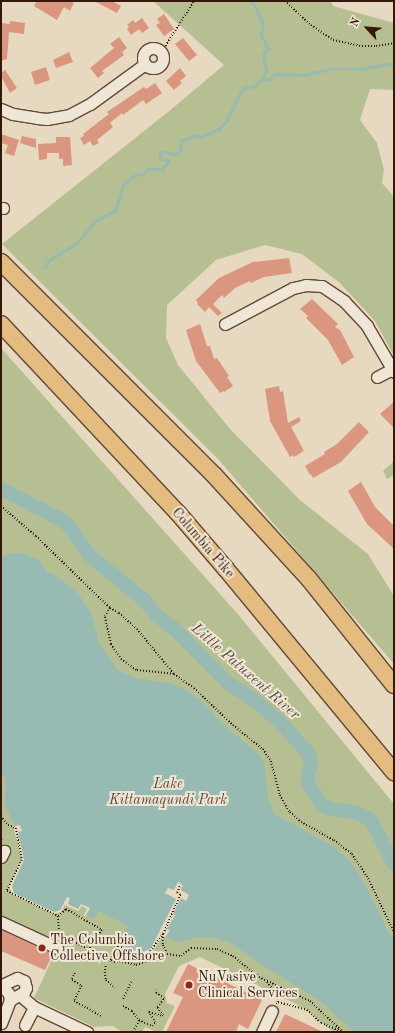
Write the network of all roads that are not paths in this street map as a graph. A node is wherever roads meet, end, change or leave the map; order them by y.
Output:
1 (162, 51) road end
2 (1, 109) edge
3 (1, 262) edge
4 (1, 324) edge
5 (225, 324) dead end
6 (393, 370) edge
7 (377, 377) dead end
8 (394, 685) edge
9 (394, 772) edge
10 (1, 922) edge
11 (58, 946) road end
12 (2, 985) edge
13 (15, 997) junction
14 (275, 1006) road end
15 (34, 1007) junction
16 (1, 1023) edge
17 (25, 1025) dead end
18 (87, 1032) edge
19 (262, 1032) edge

1 - 2 street
3 - 8 highway
4 - 9 highway, Columbia Pike
5 - 6 street
6 - 7 street
10 - 11 street
12 - 13 street
12 - 13 street
13 - 15 street
13 - 16 street
14 - 19 street
15 - 17 street
15 - 18 street

